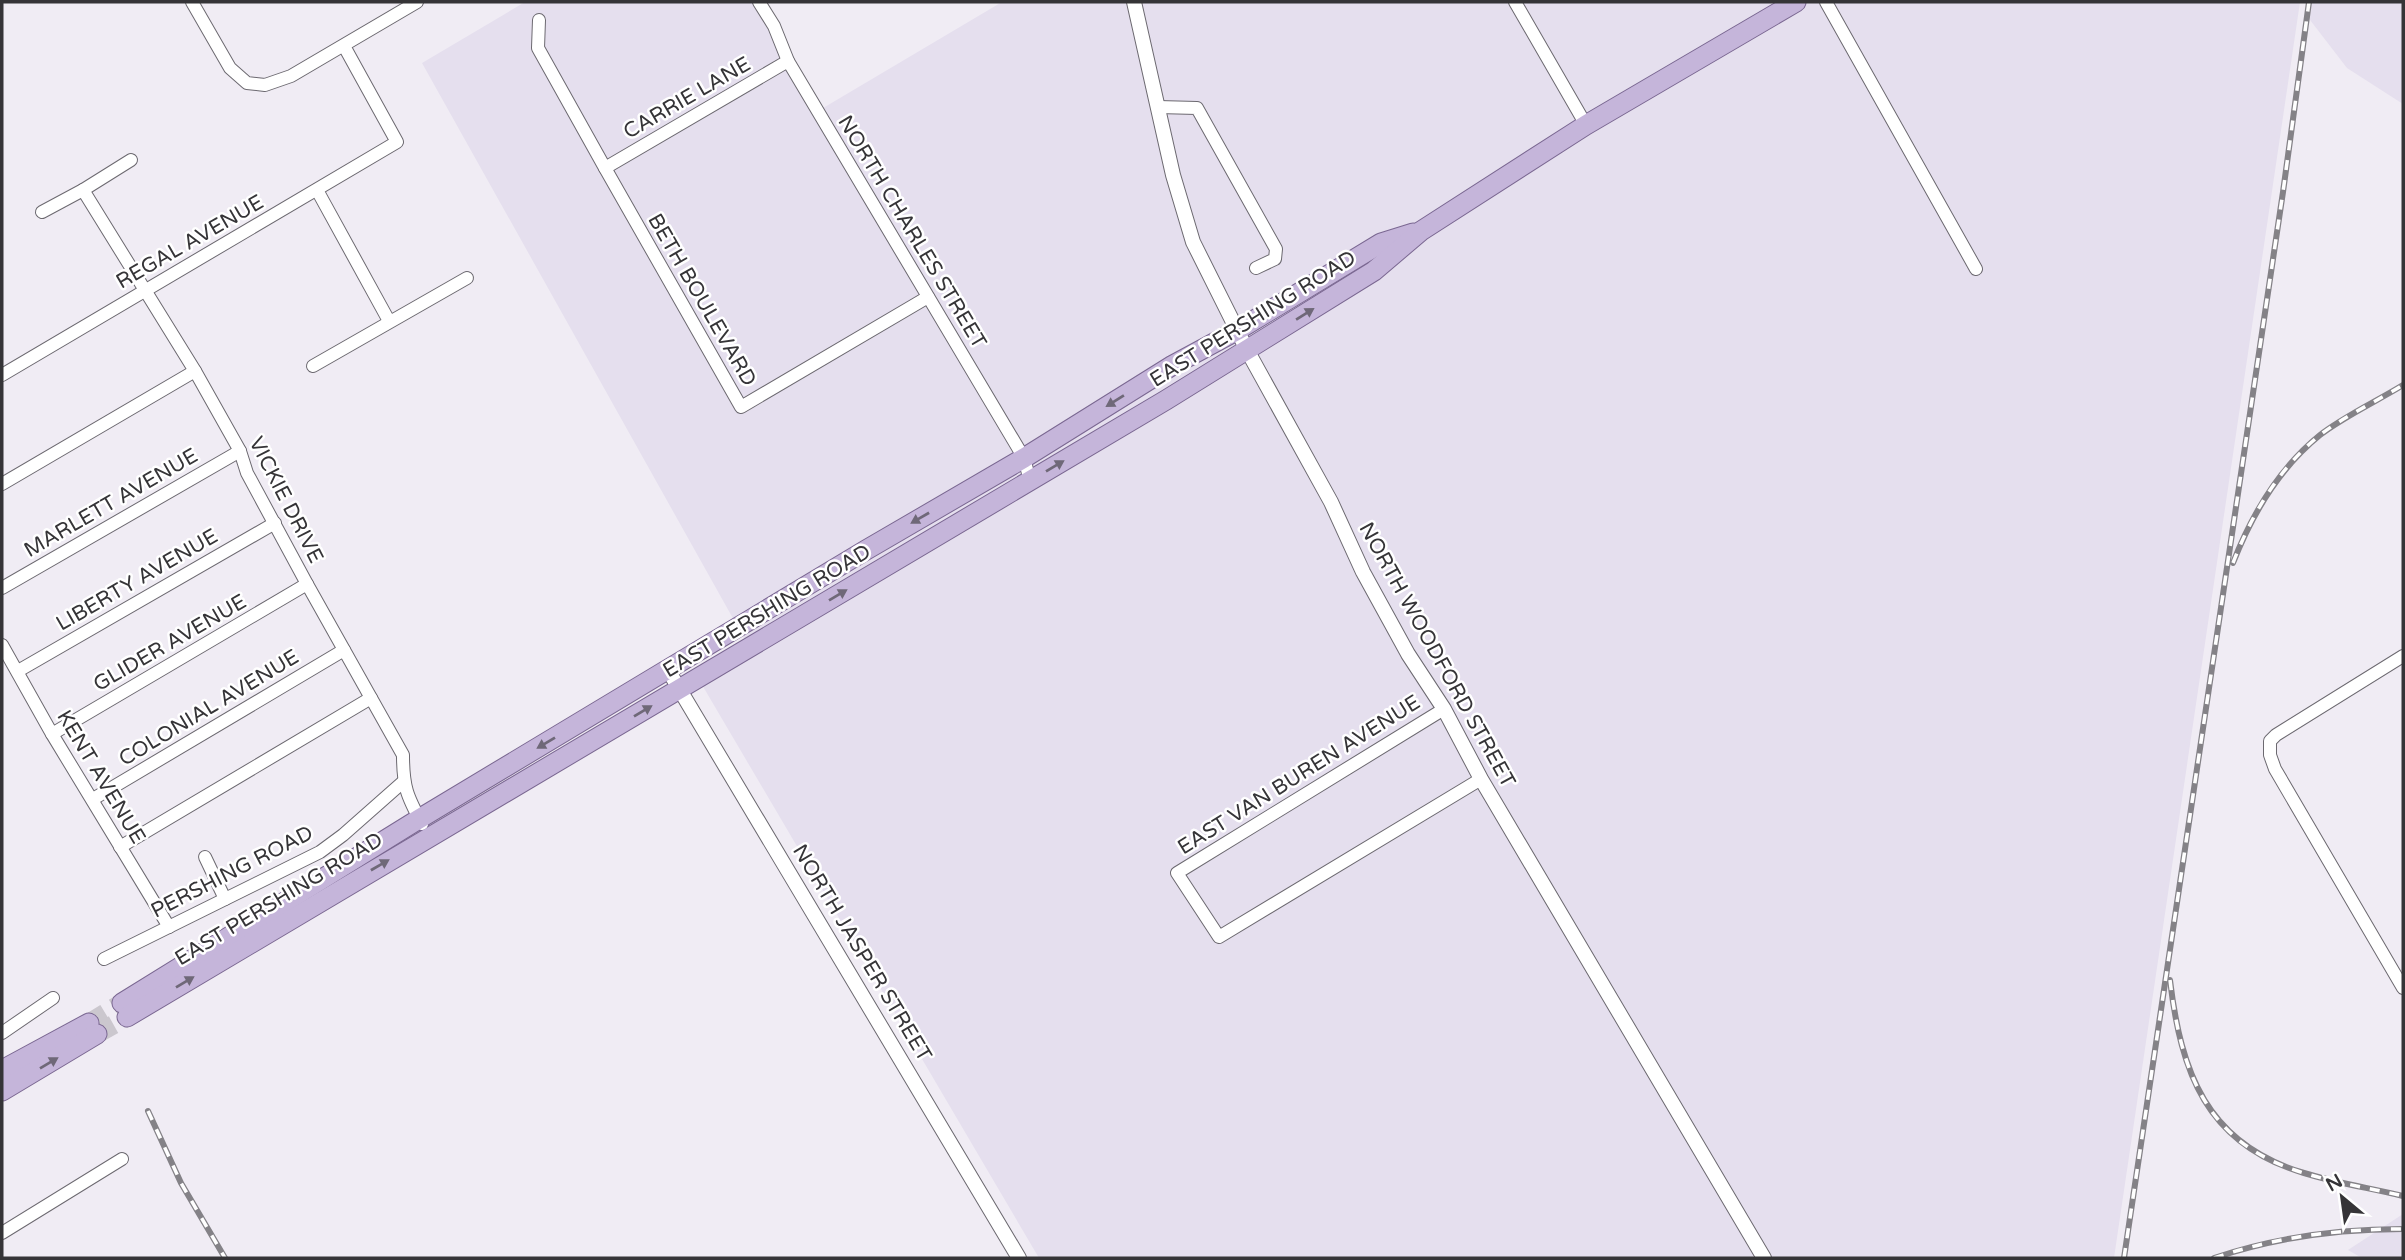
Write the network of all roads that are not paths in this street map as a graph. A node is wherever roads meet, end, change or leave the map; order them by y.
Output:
1 (192, 2) edge
2 (417, 2) edge
3 (759, 2) edge
4 (1134, 2) edge
5 (1515, 2) edge
6 (1796, 2) edge
7 (1826, 2) edge
8 (539, 20) dead end
9 (344, 46) junction
10 (788, 61) junction
11 (1158, 107) junction
12 (1586, 125) junction
13 (131, 160) dead end
14 (604, 168) junction
15 (83, 190) junction
16 (317, 190) junction
17 (42, 212) dead end
18 (1421, 231) junction
19 (1256, 268) dead end
20 (1976, 269) dead end
21 (467, 278) dead end
22 (146, 290) junction
23 (928, 297) junction
24 (389, 321) junction
25 (1238, 330) junction
26 (1247, 350) junction
27 (313, 366) dead end
28 (195, 371) junction
29 (2, 375) edge
30 (240, 452) junction
31 (1024, 458) junction
32 (1030, 481) junction
33 (2, 484) edge
34 (275, 523) junction
35 (307, 584) junction
36 (2, 588) edge
37 (2, 645) edge
38 (344, 650) junction
39 (2403, 656) edge
40 (668, 670) junction
41 (18, 671) junction
42 (679, 689) junction
43 (371, 698) junction
44 (1444, 709) junction
45 (52, 734) junction
46 (1480, 779) junction
47 (403, 782) junction
48 (93, 799) junction
49 (424, 828) junction
50 (120, 847) junction
51 (205, 857) dead end
52 (225, 899) junction
53 (169, 926) junction
54 (104, 959) dead end
55 (2403, 988) edge
56 (53, 998) dead end
57 (124, 1010) tunnel mouth
58 (2, 1033) edge
59 (2, 1070) edge
60 (2, 1091) edge
61 (122, 1159) dead end
62 (2, 1233) edge
63 (1019, 1258) edge
64 (1763, 1258) edge

1 - 9 street
2 - 9 street
3 - 10 street, NORTH CHARLES STREET
4 - 11 street, NORTH WOODFORD STREET
5 - 12 street
6 - 12 main road, EAST PERSHING ROAD
7 - 20 street
8 - 14 street, BETH BOULEVARD
9 - 16 street, REGAL AVENUE
10 - 14 street, CARRIE LANE
10 - 23 street, NORTH CHARLES STREET
11 - 19 street
11 - 25 street, NORTH WOODFORD STREET
12 - 18 main road, EAST PERSHING ROAD
13 - 15 street
14 - 23 street, BETH BOULEVARD
15 - 17 street
15 - 22 street, VICKIE DRIVE
16 - 22 street, REGAL AVENUE
16 - 24 street
18 - 25 main road, EAST PERSHING ROAD
26 -> 18 main road, EAST PERSHING ROAD
21 - 24 street
22 - 28 street, VICKIE DRIVE
22 - 29 street, REGAL AVENUE
23 - 31 street, NORTH CHARLES STREET
24 - 27 street
25 - 26 street, NORTH WOODFORD STREET
25 -> 31 main road, EAST PERSHING ROAD
32 -> 26 main road, EAST PERSHING ROAD
26 - 44 street, NORTH WOODFORD STREET
28 - 30 street, VICKIE DRIVE
28 - 33 street
30 - 34 street, VICKIE DRIVE
30 - 36 street, MARLETT AVENUE
31 - 32 street, NORTH CHARLES STREET
31 -> 40 main road, EAST PERSHING ROAD
42 -> 32 main road, EAST PERSHING ROAD
34 - 35 street, VICKIE DRIVE
34 - 41 street, LIBERTY AVENUE
35 - 38 street, VICKIE DRIVE
35 - 45 street, GLIDER AVENUE
37 - 41 street, KENT AVENUE
38 - 43 street, VICKIE DRIVE
38 - 48 street, COLONIAL AVENUE
39 - 55 street
40 - 42 street, NORTH JASPER STREET
40 -> 49 main road, EAST PERSHING ROAD
41 - 45 street, KENT AVENUE
49 -> 42 main road, EAST PERSHING ROAD
42 - 63 street, NORTH JASPER STREET
43 - 47 street, VICKIE DRIVE
43 - 50 street
44 - 46 street, NORTH WOODFORD STREET
44 - 46 street, EAST VAN BUREN AVENUE
45 - 48 street, KENT AVENUE
46 - 64 street, NORTH WOODFORD STREET
47 - 49 street, VICKIE DRIVE
47 - 52 street, PERSHING ROAD
48 - 50 street, KENT AVENUE
49 - 57 main road, EAST PERSHING ROAD
50 - 53 street, KENT AVENUE
51 - 52 street
52 - 53 street, PERSHING ROAD
53 - 54 street, PERSHING ROAD
56 - 58 street
60 -> 59 main road
61 - 62 street

